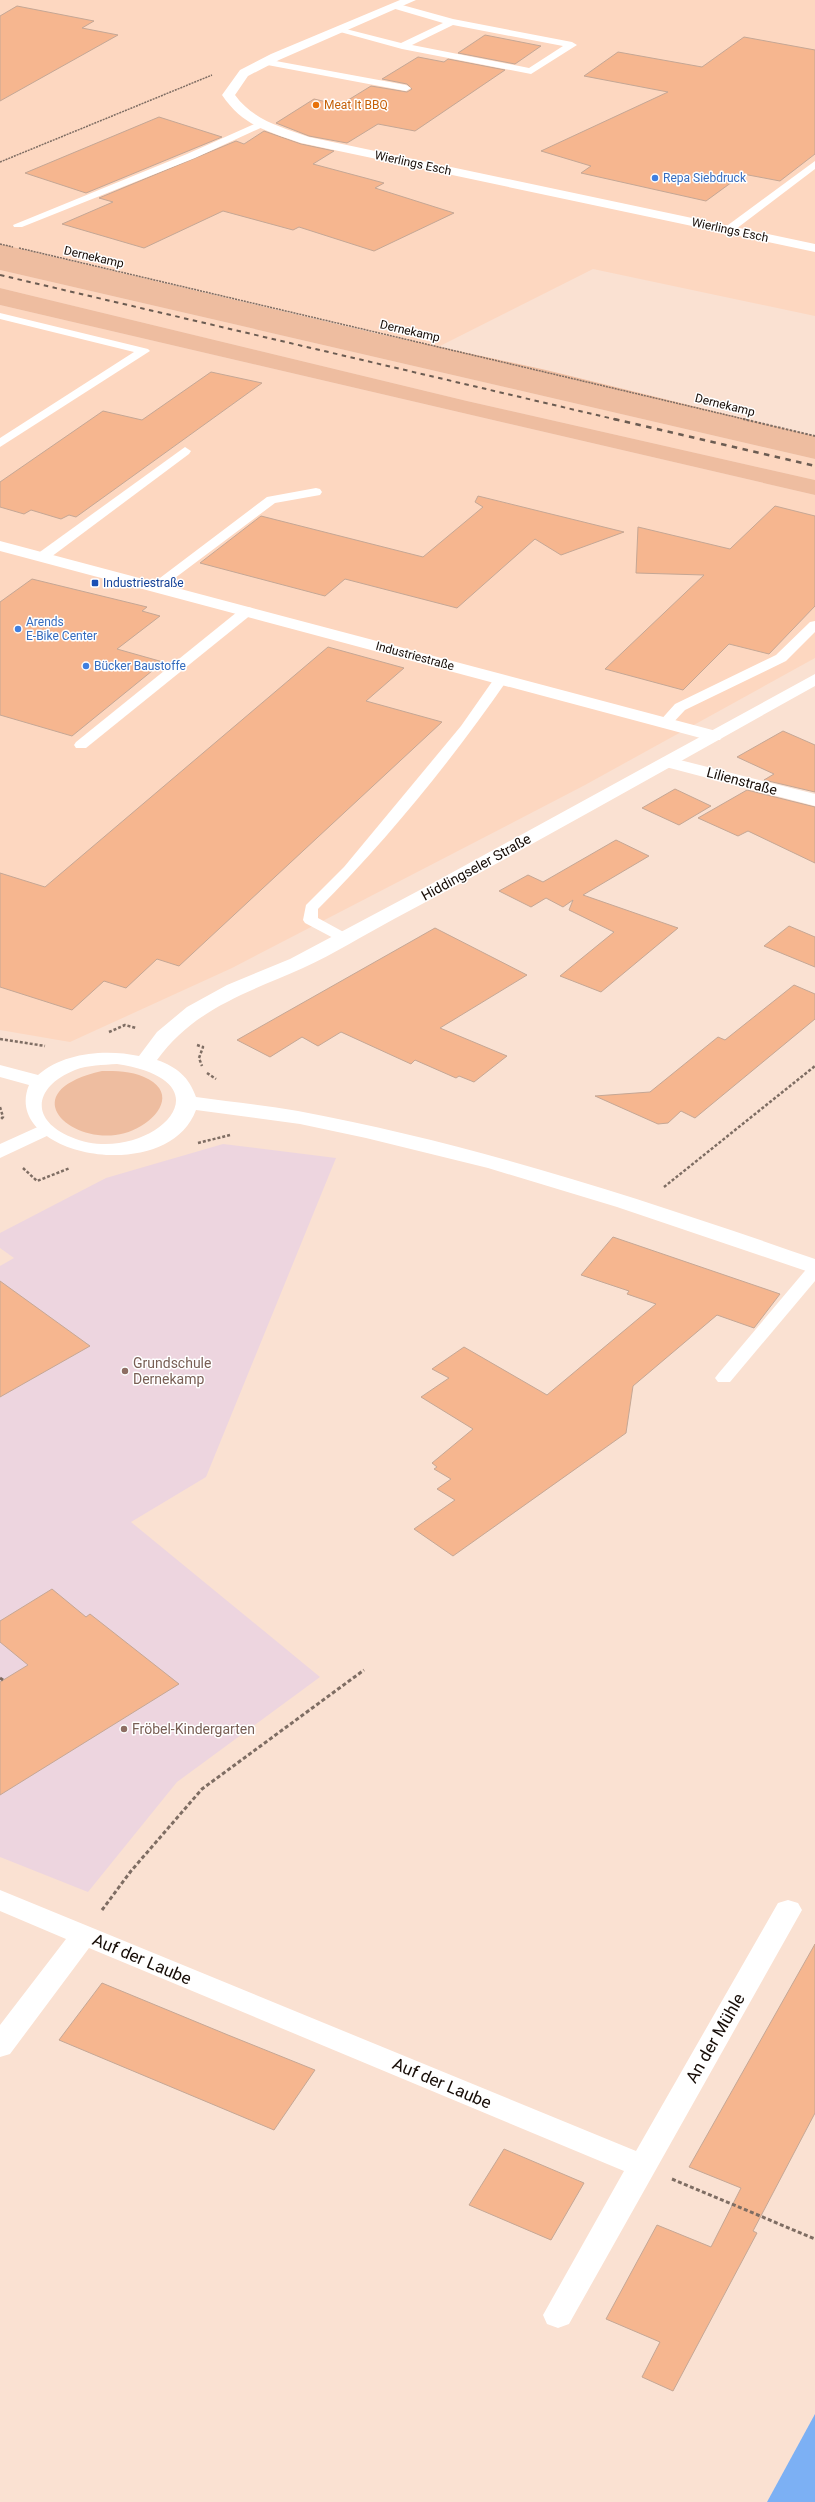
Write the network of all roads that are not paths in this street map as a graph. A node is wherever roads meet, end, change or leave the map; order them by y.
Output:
1 (410, 0) edge
2 (395, 6) junction
3 (452, 22) junction
4 (338, 30) junction
5 (402, 46) junction
6 (265, 62) junction
7 (406, 88) dead end
8 (261, 124) junction
9 (815, 164) edge
10 (18, 225) dead end
11 (728, 230) junction
12 (815, 248) edge
13 (0, 316) edge
14 (0, 444) edge
15 (185, 451) dead end
16 (316, 492) dead end
17 (0, 546) edge
18 (42, 557) junction
19 (154, 587) junction
20 (247, 611) junction
21 (815, 625) edge
22 (501, 679) junction
23 (815, 679) edge
24 (665, 723) junction
25 (714, 736) junction
26 (81, 745) dead end
27 (668, 762) junction
28 (815, 800) edge
29 (344, 938) junction
30 (145, 1062) junction
31 (0, 1071) edge
32 (42, 1082) junction
33 (187, 1102) junction
34 (42, 1131) junction
35 (0, 1152) edge
36 (815, 1267) edge
37 (815, 1270) edge
38 (724, 1378) dead end
39 (0, 1900) edge
40 (788, 1910) dead end
41 (84, 1935) junction
42 (0, 2046) edge
43 (642, 2166) junction
44 (558, 2315) dead end

1 - 2 street, Wierlings Esch
2 - 3 lane
2 - 4 street, Wierlings Esch
3 - 5 lane
3 - 5 lane
4 - 5 lane
4 - 6 street, Wierlings Esch
6 - 7 lane
6 - 8 street, Wierlings Esch
8 - 10 lane
8 - 11 street, Wierlings Esch
9 - 11 lane
11 - 12 street, Wierlings Esch
13 - 14 lane
15 - 18 lane
16 - 19 lane
17 - 18 street, Industriestraße
18 - 19 street, Industriestraße
19 - 20 street, Industriestraße
20 - 22 street, Industriestraße
20 - 26 lane
21 - 24 lane
22 - 24 street, Industriestraße
22 - 29 lane
23 - 25 street, Hiddingseler Straße
24 - 25 street, Industriestraße
25 - 27 street, Hiddingseler Straße
27 - 28 street, Lilienstraße
27 - 29 street, Hiddingseler Straße
29 - 30 street, Hiddingseler Straße
30 - 32 street
30 - 33 street
31 - 32 street
32 - 34 street
33 - 34 street
33 - 36 street
34 - 35 street
37 - 38 lane
39 - 41 street, Auf der Laube
40 - 43 street, An der Mühle
41 - 42 street, Auf der Laube
41 - 43 street, Auf der Laube
43 - 44 street

